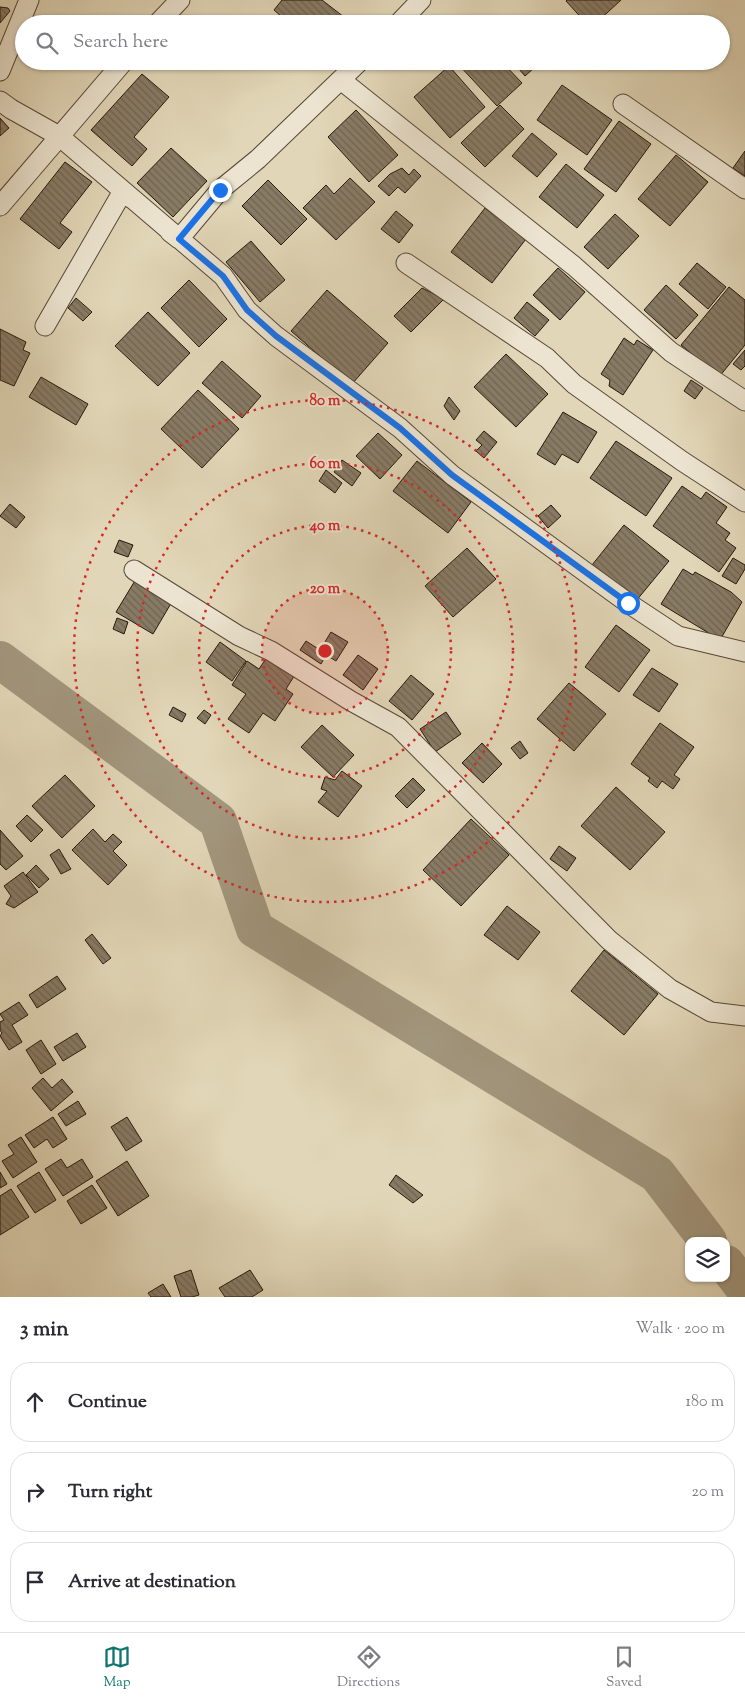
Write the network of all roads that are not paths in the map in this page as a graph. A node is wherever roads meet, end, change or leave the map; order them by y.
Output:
1 (29, 0) edge
2 (180, 0) edge
3 (421, 0) edge
4 (23, 15) edge
5 (166, 15) edge
6 (407, 15) edge
7 (15, 34) edge
8 (116, 70) edge
9 (351, 70) edge
10 (0, 71) edge
11 (341, 80) junction
12 (0, 100) edge
13 (623, 104) dead end
14 (59, 136) junction
15 (745, 189) edge
16 (123, 191) junction
17 (0, 206) edge
18 (179, 239) junction
19 (406, 264) dead end
20 (45, 326) dead end
21 (745, 401) edge
22 (745, 502) edge
23 (134, 570) dead end
24 (745, 652) edge
25 (745, 1016) edge

1 - 4 street
2 - 5 street
3 - 6 street
7 - 10 street
8 - 14 street
9 - 11 street
11 - 18 street
11 - 21 street
12 - 14 street
13 - 15 street
14 - 16 street
14 - 17 street
16 - 18 street
16 - 20 street
18 - 24 street
19 - 22 street
23 - 25 street

